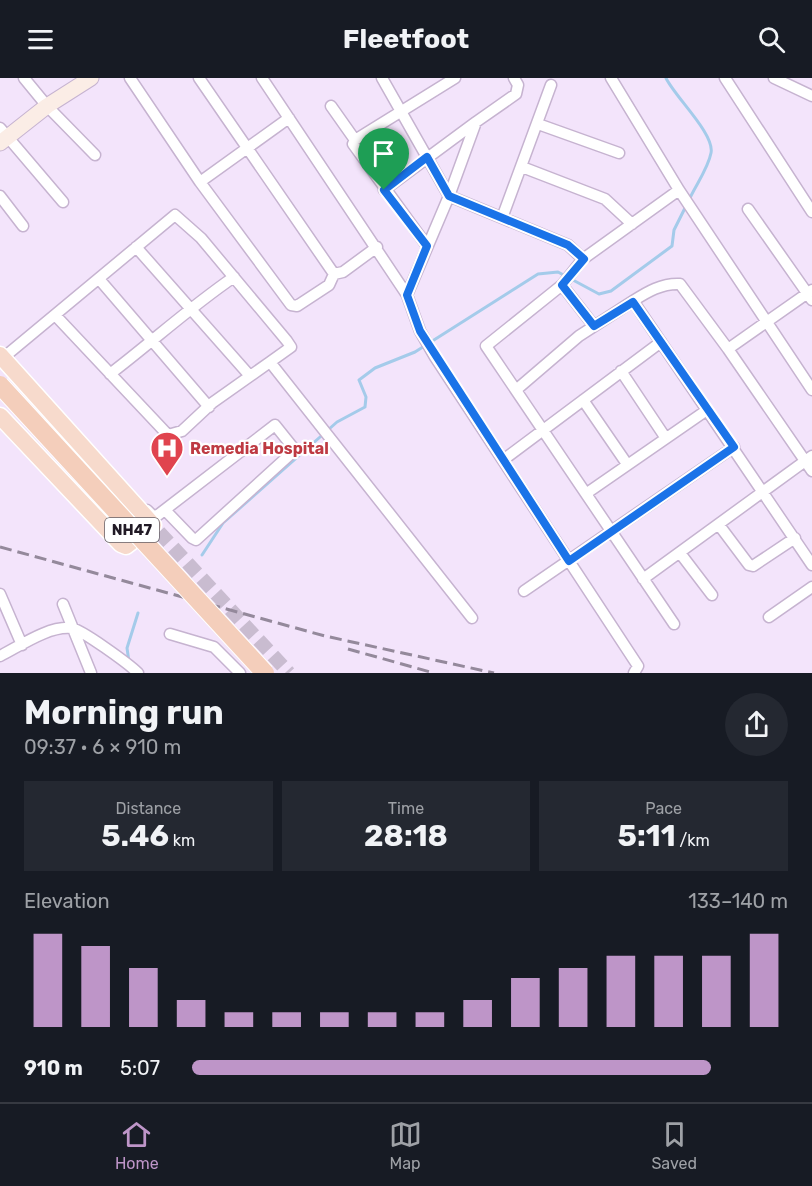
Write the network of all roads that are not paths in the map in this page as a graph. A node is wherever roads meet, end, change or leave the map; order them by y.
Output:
1 (24, 78) edge
2 (91, 78) edge
3 (130, 78) edge
4 (199, 78) edge
5 (262, 78) edge
6 (382, 78) edge
7 (514, 78) edge
8 (611, 78) edge
9 (725, 78) edge
10 (774, 78) edge
11 (453, 79) edge
12 (551, 85) dead end
13 (810, 91) edge
14 (47, 106) junction
15 (331, 106) dead end
16 (401, 109) junction
17 (289, 118) junction
18 (476, 122) junction
19 (538, 124) junction
20 (2, 136) edge
21 (355, 140) junction
22 (245, 148) junction
23 (619, 153) dead end
24 (95, 154) dead end
25 (427, 157) junction
26 (522, 167) junction
27 (200, 182) junction
28 (384, 190) junction
29 (680, 190) junction
30 (0, 196) edge
31 (449, 196) junction
32 (63, 202) dead end
33 (748, 209) dead end
34 (812, 212) edge
35 (502, 218) junction
36 (632, 224) junction
37 (24, 226) dead end
38 (427, 246) junction
39 (136, 247) junction
40 (377, 247) junction
41 (580, 263) junction
42 (334, 274) junction
43 (234, 277) junction
44 (99, 279) junction
45 (562, 285) junction
46 (810, 294) edge
47 (407, 295) junction
48 (633, 302) junction
49 (189, 308) junction
50 (55, 315) junction
51 (767, 321) junction
52 (594, 326) junction
53 (152, 342) junction
54 (661, 342) junction
55 (728, 349) junction
56 (2, 356) edge
57 (270, 362) junction
58 (621, 371) junction
59 (110, 374) junction
60 (250, 376) junction
61 (0, 385) edge
62 (516, 390) junction
63 (812, 390) edge
64 (583, 400) junction
65 (0, 403) edge
66 (209, 407) junction
67 (707, 410) junction
68 (0, 416) edge
69 (544, 430) junction
70 (665, 437) junction
71 (734, 447) junction
72 (808, 459) edge
73 (503, 460) junction
74 (627, 464) junction
75 (812, 471) edge
76 (113, 480) junction
77 (765, 492) junction
78 (587, 493) junction
79 (165, 510) junction
80 (719, 525) junction
81 (612, 533) junction
82 (795, 538) junction
83 (680, 553) junction
84 (569, 561) junction
85 (812, 565) edge
86 (643, 579) junction
87 (812, 587) edge
88 (524, 591) dead end
89 (0, 594) edge
90 (712, 595) dead end
91 (63, 604) dead end
92 (769, 617) dead end
93 (472, 618) dead end
94 (674, 624) dead end
95 (72, 628) junction
96 (170, 633) dead end
97 (22, 645) junction
98 (0, 656) edge
99 (132, 668) edge
100 (88, 672) edge
101 (240, 673) edge
102 (249, 673) edge
103 (265, 673) edge
104 (634, 673) edge

1 - 14 street
2 - 14 main road
3 - 27 street
4 - 22 street
5 - 17 street
6 - 16 street
7 - 18 street
8 - 29 street
9 - 34 street
10 - 13 street
11 - 16 street
12 - 19 street
14 - 20 main road
14 - 24 street
15 - 21 street
16 - 21 street
16 - 25 street
17 - 22 street
17 - 40 street
18 - 25 street
18 - 31 street
19 - 23 street
19 - 26 street
20 - 32 street
21 - 28 street
22 - 27 street
22 - 42 street
25 - 28 street
25 - 31 street
26 - 35 street
26 - 36 street
27 - 42 street
28 - 38 street
29 - 36 street
29 - 51 street
30 - 37 street
31 - 35 street
31 - 38 street
33 - 46 street
35 - 41 street
36 - 41 street
38 - 47 street
39 - 43 street
39 - 44 street
39 - 49 street
40 - 42 street
40 - 47 street
41 - 45 street
43 - 49 street
43 - 57 street
44 - 50 street
44 - 53 street
45 - 52 street
45 - 62 street
46 - 51 street
47 - 73 street
48 - 52 street
48 - 54 street
48 - 55 street
49 - 53 street
49 - 60 street
50 - 56 street
50 - 59 street
51 - 55 street
51 - 63 street
52 - 62 street
53 - 59 street
53 - 66 street
54 - 58 street
54 - 67 street
55 - 72 street
56 - 76 main road
57 - 60 street
57 - 93 street
58 - 64 street
58 - 70 street
59 - 66 street
60 - 66 street
61 - 103 highway, NH47, bridge
62 - 69 street
64 - 69 street
64 - 74 street
65 - 102 highway, NH47
67 - 70 street
67 - 71 street
68 - 76 main road
69 - 73 street
69 - 78 street
70 - 74 street
71 - 77 street
71 - 81 street
72 - 75 street
72 - 77 street
73 - 84 street
74 - 78 street
76 - 79 street
77 - 80 street
77 - 82 street
78 - 81 street
79 - 79 street
80 - 82 street
80 - 83 street
81 - 84 street
81 - 86 street
82 - 85 street
83 - 86 street
83 - 90 street
84 - 88 street
84 - 104 street
86 - 94 street
87 - 92 street
89 - 97 street
91 - 95 street
95 - 97 street
95 - 99 street
95 - 100 street
96 - 101 street
97 - 98 street

